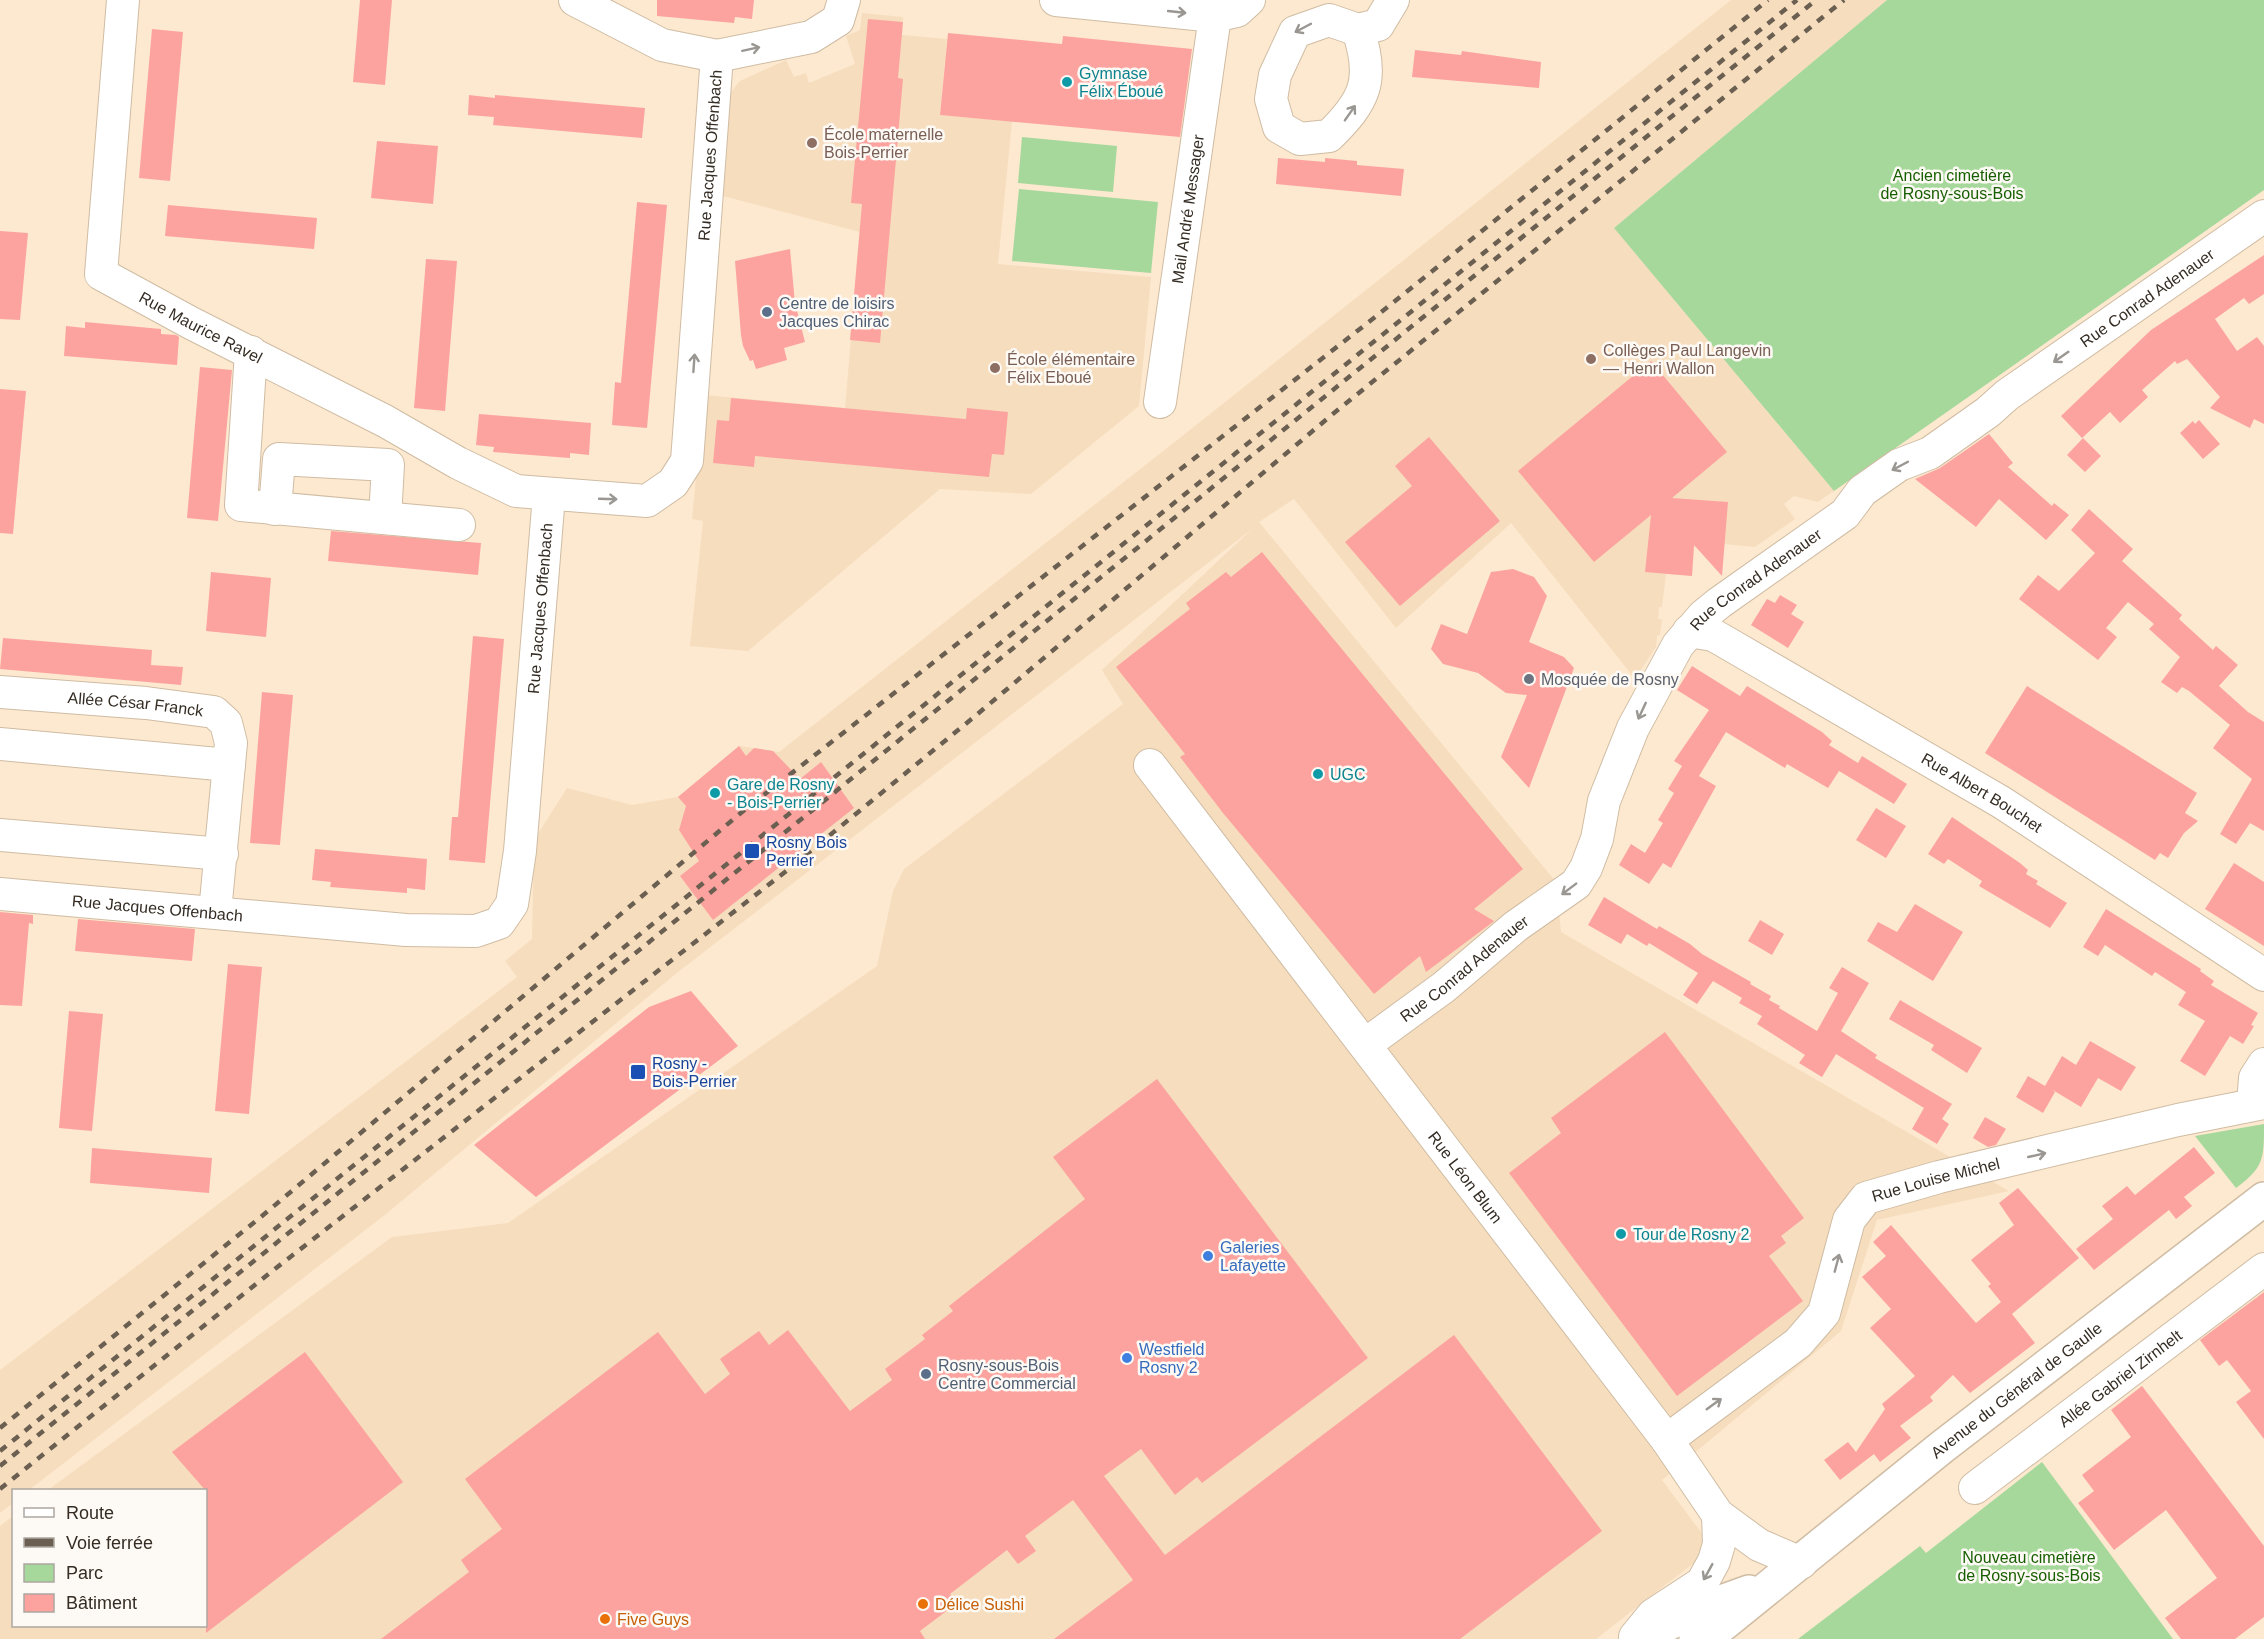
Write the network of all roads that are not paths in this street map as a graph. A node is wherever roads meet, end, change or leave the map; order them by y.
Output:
1 (123, 0) edge
2 (575, 0) edge
3 (844, 0) edge
4 (1056, 0) edge
5 (1249, 0) edge
6 (1394, 0) edge
7 (1215, 16) junction
8 (1358, 30) dead end
9 (717, 56) junction
10 (2264, 216) edge
11 (251, 352) junction
12 (1160, 402) dead end
13 (549, 495) junction
14 (274, 508) junction
15 (385, 518) junction
16 (459, 525) dead end
17 (1689, 631) junction
18 (0, 692) edge
19 (0, 744) edge
20 (229, 765) junction
21 (1150, 765) dead end
22 (0, 835) edge
23 (222, 854) junction
24 (0, 894) edge
25 (215, 912) junction
26 (2264, 975) edge
27 (1366, 1044) junction
28 (2264, 1064) edge
29 (2258, 1104) edge
30 (2264, 1199) edge
31 (2264, 1269) edge
32 (1667, 1440) junction
33 (1975, 1488) dead end
34 (1718, 1515) junction
35 (1800, 1563) junction
36 (1771, 1585) junction
37 (1633, 1639) edge
38 (1637, 1639) edge
39 (1696, 1639) edge

1 - 11 street, Rue Maurice Ravel
2 - 9 street
9 -> 3 street, Rue Jacques Offenbach
4 -> 7 street
5 - 7 street
6 - 8 street
7 - 12 street, Mail André Messager
13 -> 9 street, Rue Jacques Offenbach
10 -> 17 street, Rue Conrad Adenauer
11 - 13 street, Rue Maurice Ravel
11 - 14 street
13 - 25 street, Rue Jacques Offenbach
14 - 15 street
14 - 15 street
15 - 16 street
17 - 26 street, Rue Albert Bouchet
17 -> 27 street, Rue Conrad Adenauer
18 - 20 street, Allée César Franck
19 - 20 street
20 - 23 street, Allée César Franck
21 - 27 street, Rue Léon Blum
22 - 23 street
23 - 25 street, Allée César Franck
24 - 25 street, Rue Jacques Offenbach
27 - 32 street, Rue Léon Blum
28 - 29 street
32 -> 29 street, Rue Louise Michel
30 - 35 main road, Avenue du Général de Gaulle
31 - 33 street, Allée Gabriel Zirnhelt
32 - 34 street, Rue Léon Blum
34 - 35 street, Rue Léon Blum
34 -> 37 street
35 - 36 main road, Avenue du Général de Gaulle
36 - 38 main road, Avenue du Général de Gaulle
36 - 39 main road, Avenue du Général de Gaulle

